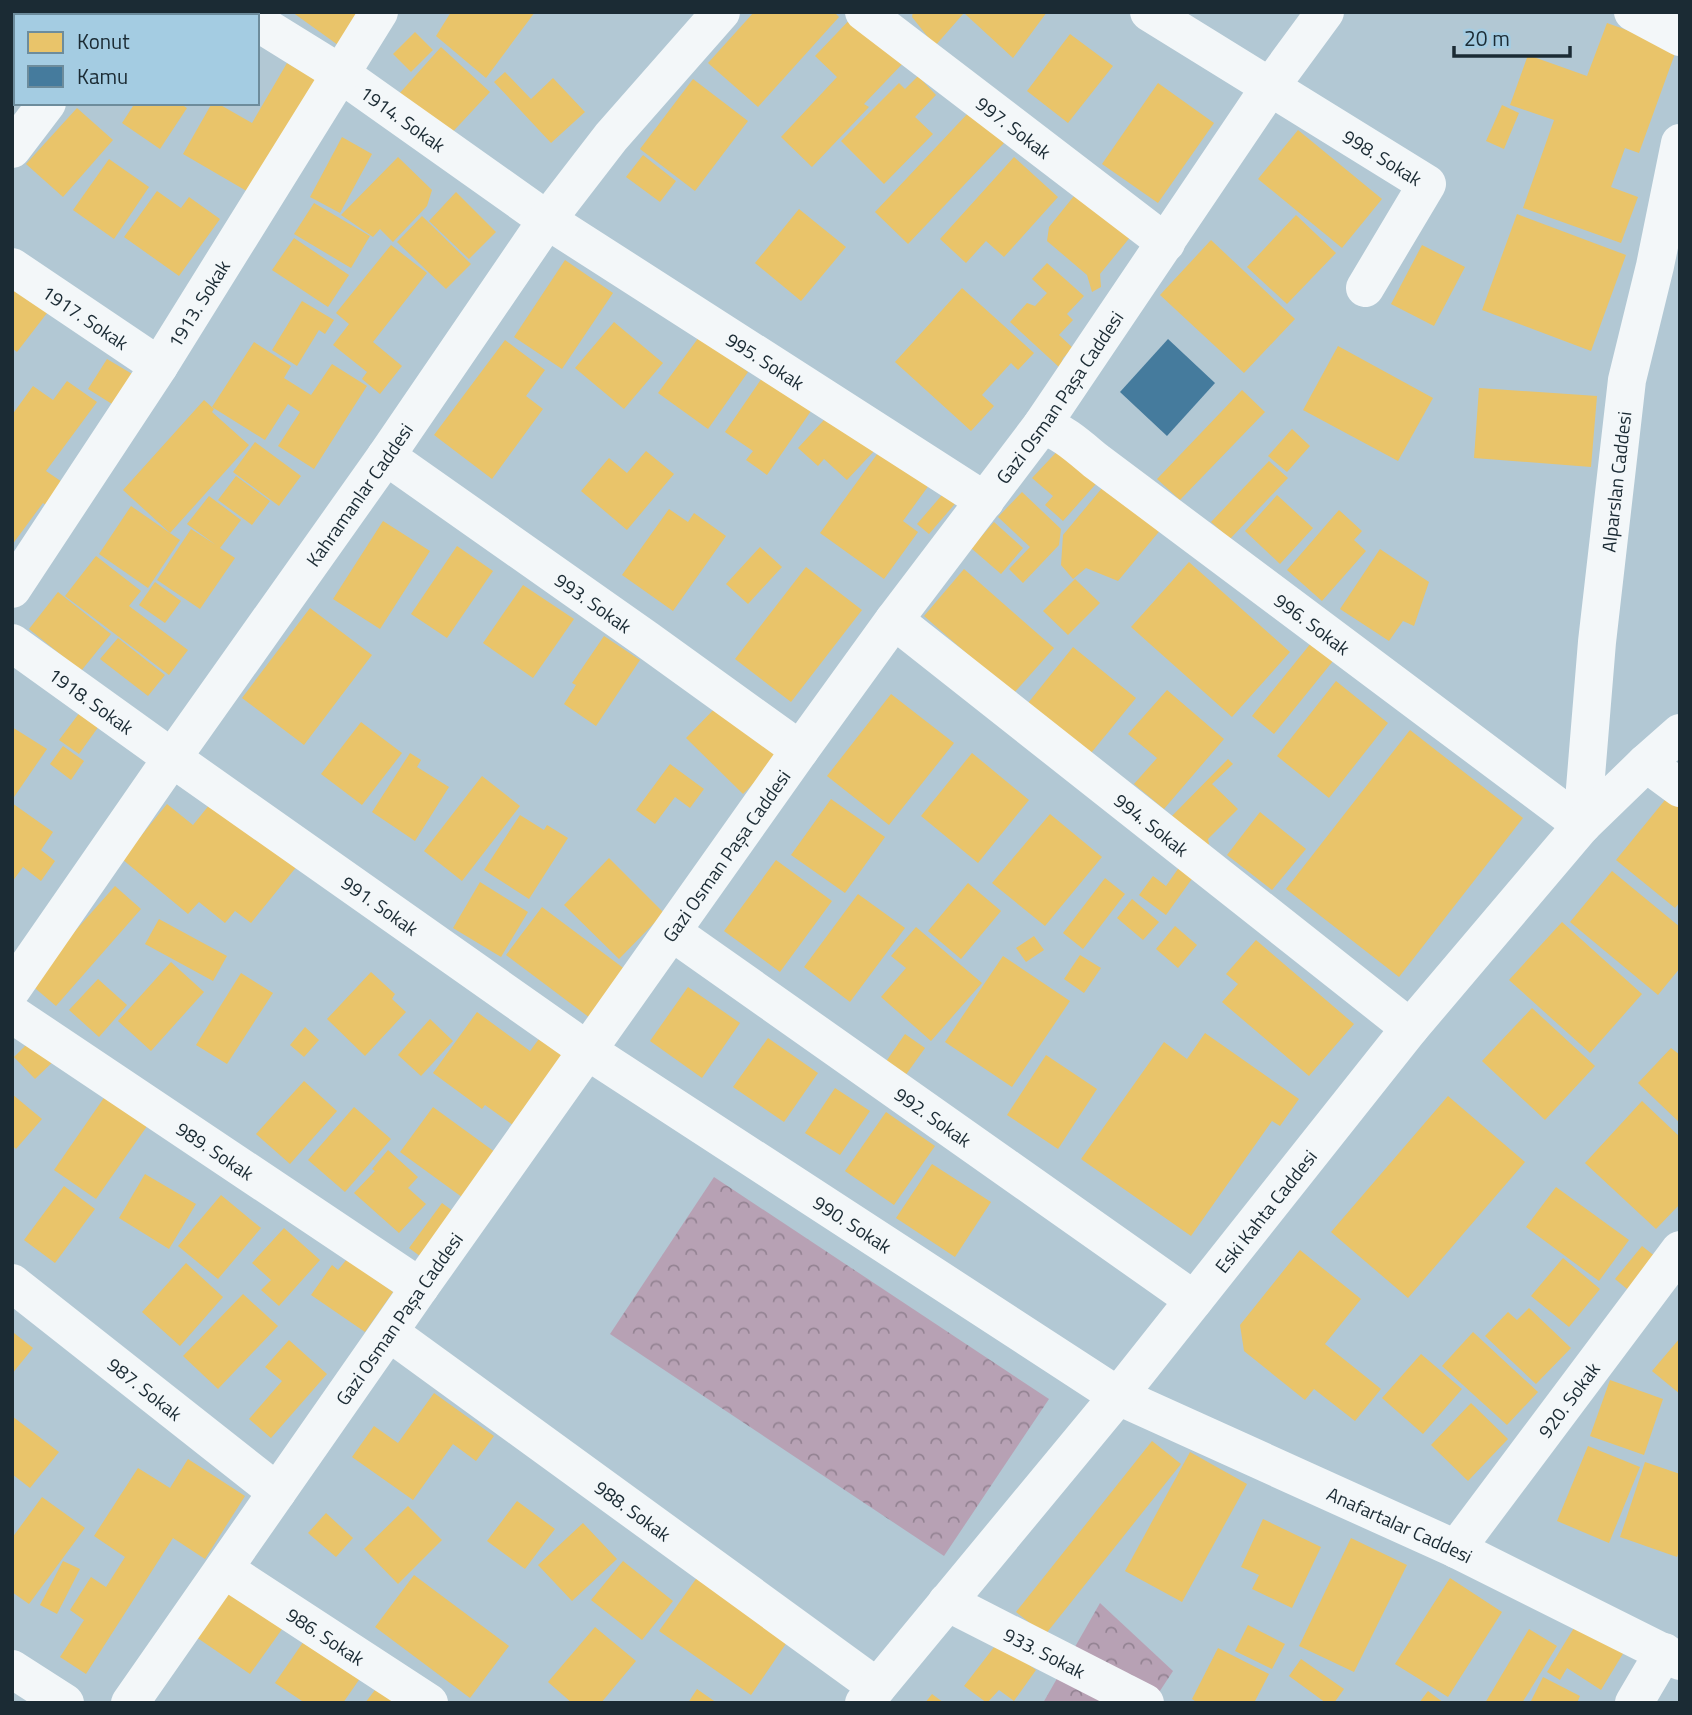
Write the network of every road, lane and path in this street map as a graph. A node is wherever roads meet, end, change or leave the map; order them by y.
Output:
1 (379, 12) edge
2 (721, 12) edge
3 (863, 12) edge
4 (1149, 12) edge
5 (1325, 12) edge
6 (1633, 12) edge
7 (259, 23) edge
8 (1680, 37) edge
9 (341, 74) junction
10 (1270, 88) junction
11 (45, 105) edge
12 (1680, 143) edge
13 (12, 149) edge
14 (547, 220) junction
15 (1166, 243) junction
16 (12, 267) edge
17 (1668, 272) edge
18 (1365, 288) dead end
19 (159, 366) junction
20 (1042, 425) junction
21 (386, 456) junction
22 (985, 501) junction
23 (12, 589) edge
24 (894, 620) junction
25 (12, 643) edge
26 (1680, 733) edge
27 (800, 750) junction
28 (172, 758) junction
29 (1646, 763) junction
30 (1680, 788) edge
31 (1582, 825) junction
32 (672, 932) junction
33 (12, 989) edge
34 (12, 1014) edge
35 (1410, 1028) junction
36 (588, 1051) junction
37 (1680, 1250) edge
38 (12, 1283) edge
39 (420, 1287) junction
40 (1194, 1300) junction
41 (390, 1333) junction
42 (1118, 1396) junction
43 (277, 1492) junction
44 (1456, 1549) junction
45 (224, 1569) junction
46 (947, 1602) junction
47 (1672, 1657) edge
48 (12, 1669) edge
49 (870, 1695) edge
50 (65, 1703) edge
51 (130, 1703) edge
52 (429, 1703) edge
53 (1144, 1703) edge
54 (1634, 1703) edge

1 - 9 street, 1913. Sokak
2 - 14 street, Kahramanlar Caddesi
3 - 15 street, 997. Sokak
4 - 10 street
5 - 10 street, Gazi Osman Paşa Caddesi
6 - 8 street
7 - 9 street, 1914. Sokak
9 - 14 street, 1914. Sokak
9 - 19 street, 1913. Sokak
10 - 15 street, Gazi Osman Paşa Caddesi
10 - 18 street, 998. Sokak
11 - 13 street
12 - 17 street, Alparslan Caddesi
14 - 21 street, Kahramanlar Caddesi
14 - 22 street, 995. Sokak
15 - 20 street, Gazi Osman Paşa Caddesi
16 - 19 street, 1917. Sokak
17 - 31 street, Alparslan Caddesi
19 - 23 street, 1913. Sokak
20 - 22 street, Gazi Osman Paşa Caddesi
20 - 31 street, 996. Sokak
21 - 27 street, 993. Sokak
21 - 28 street, Kahramanlar Caddesi
22 - 24 street, Gazi Osman Paşa Caddesi
24 - 27 street, Gazi Osman Paşa Caddesi
24 - 35 street, 994. Sokak
25 - 28 street, 1918. Sokak
26 - 29 street, Eski Kahta Caddesi
27 - 32 street, Gazi Osman Paşa Caddesi
28 - 33 street, Kahramanlar Caddesi
28 - 36 street, 991. Sokak
29 - 30 street
29 - 31 street, Eski Kahta Caddesi
31 - 35 street, Eski Kahta Caddesi
32 - 36 street, Gazi Osman Paşa Caddesi
32 - 40 street, 992. Sokak
34 - 39 street, 989. Sokak
35 - 40 street, Eski Kahta Caddesi
36 - 39 street, Gazi Osman Paşa Caddesi
36 - 42 street, 990. Sokak
37 - 44 street, 920. Sokak
38 - 43 street, 987. Sokak
39 - 41 street, Gazi Osman Paşa Caddesi
40 - 42 street, Eski Kahta Caddesi
41 - 43 street, Gazi Osman Paşa Caddesi
41 - 49 street, 988. Sokak
42 - 44 street, Anafartalar Caddesi
42 - 46 street, Eski Kahta Caddesi
43 - 45 street, Gazi Osman Paşa Caddesi
44 - 47 street, Anafartalar Caddesi
45 - 51 street, Gazi Osman Paşa Caddesi
45 - 52 street, 986. Sokak
46 - 49 street, Eski Kahta Caddesi
46 - 53 street, 933. Sokak
47 - 54 street
48 - 50 street

